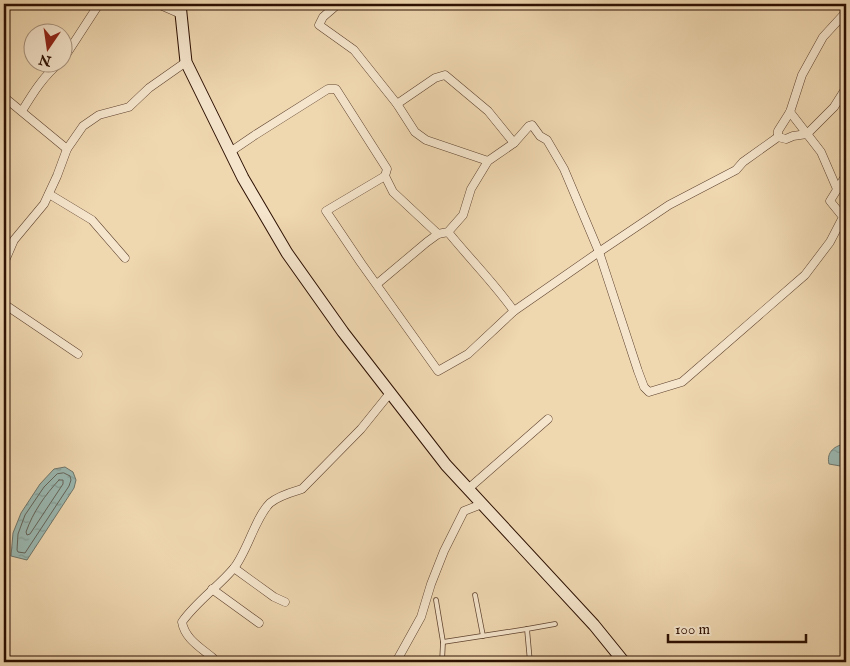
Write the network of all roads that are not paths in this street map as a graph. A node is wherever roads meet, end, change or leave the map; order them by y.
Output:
1 (99, 4) edge
2 (158, 4) edge
3 (338, 4) edge
4 (181, 9) edge
5 (846, 12) edge
6 (72, 46) edge
7 (186, 62) junction
8 (49, 72) edge
9 (846, 88) edge
10 (4, 98) edge
11 (397, 104) junction
12 (22, 111) junction
13 (790, 112) junction
14 (807, 134) junction
15 (778, 138) junction
16 (514, 143) junction
17 (67, 149) junction
18 (230, 152) junction
19 (488, 162) junction
20 (846, 175) edge
21 (385, 176) junction
22 (838, 189) junction
23 (48, 194) junction
24 (448, 232) junction
25 (438, 234) junction
26 (599, 252) junction
27 (125, 258) dead end
28 (4, 263) edge
29 (377, 284) junction
30 (4, 304) edge
31 (514, 311) junction
32 (78, 354) dead end
33 (390, 393) junction
34 (548, 420) dead end
35 (468, 489) junction
36 (482, 504) junction
37 (234, 568) junction
38 (212, 589) junction
39 (475, 595) dead end
40 (436, 600) dead end
41 (285, 602) dead end
42 (259, 623) dead end
43 (555, 624) dead end
44 (526, 629) junction
45 (483, 636) junction
46 (443, 642) junction
47 (211, 662) edge
48 (396, 662) edge
49 (442, 662) edge
50 (530, 662) edge
51 (624, 662) edge

1 - 6 street
2 - 4 street
3 - 11 street
4 - 7 street
5 - 13 street
7 - 17 street
7 - 18 street
8 - 12 street
9 - 14 street
10 - 12 street
11 - 16 street
11 - 19 street
12 - 17 street
13 - 14 street
13 - 15 street
14 - 15 street
14 - 22 street
15 - 26 street
16 - 19 street
16 - 26 street
17 - 23 street
18 - 21 street
18 - 33 street
19 - 24 street
20 - 22 street
21 - 25 street
21 - 29 street
22 - 26 street
23 - 27 street
23 - 28 street
24 - 25 street
24 - 31 street
25 - 29 street
26 - 31 street
29 - 31 street
30 - 32 street
33 - 35 street
33 - 37 street
34 - 35 street
35 - 36 street
36 - 48 street
36 - 51 street
37 - 38 street
37 - 41 street
38 - 42 street
38 - 47 street
39 - 45 lane
40 - 46 lane
43 - 44 lane
44 - 45 lane
44 - 50 lane
45 - 46 lane
46 - 49 lane

